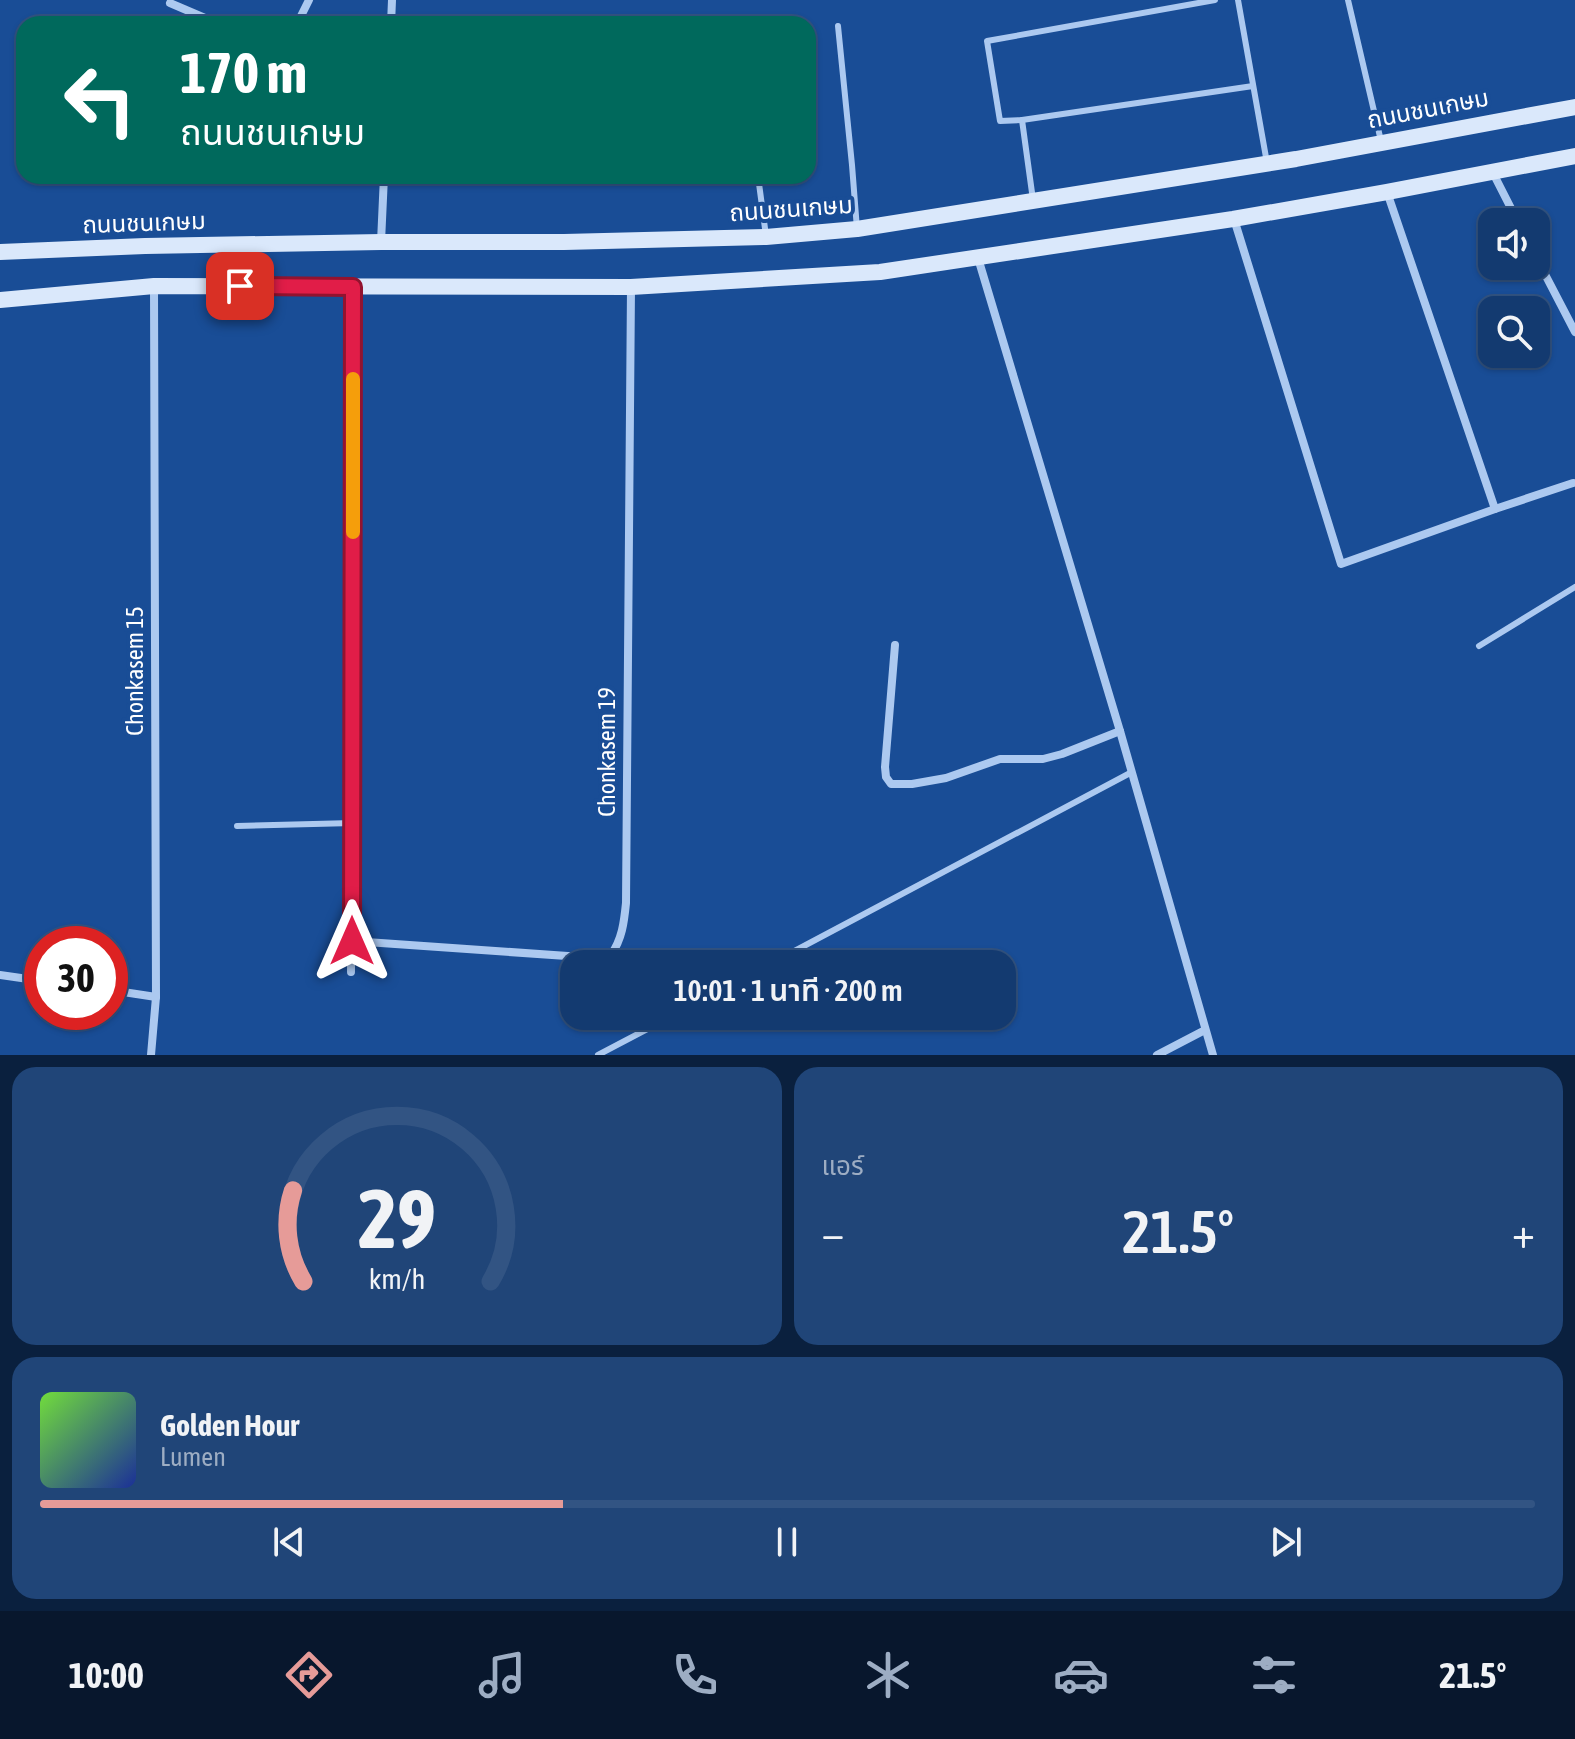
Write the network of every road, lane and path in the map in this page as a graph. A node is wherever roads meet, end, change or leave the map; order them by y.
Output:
1 (1215, 0) edge
2 (1238, 0) edge
3 (1348, 0) edge
4 (170, 3) dead end
5 (200, 16) edge
6 (838, 26) dead end
7 (1253, 86) junction
8 (1575, 107) edge
9 (1022, 120) junction
10 (1381, 142) junction
11 (1575, 156) edge
12 (1267, 163) junction
13 (1492, 171) junction
14 (384, 184) edge
15 (759, 184) edge
16 (1387, 192) junction
17 (1033, 200) junction
18 (1511, 208) edge
19 (1233, 219) junction
20 (857, 229) junction
21 (766, 237) junction
22 (381, 242) junction
23 (0, 252) edge
24 (977, 257) junction
25 (1548, 280) edge
26 (154, 286) junction
27 (353, 287) junction
28 (631, 287) junction
29 (0, 300) edge
30 (1575, 332) edge
31 (1573, 483) dead end
32 (1495, 509) junction
33 (1575, 587) edge
34 (895, 645) dead end
35 (1479, 646) dead end
36 (1120, 731) junction
37 (1132, 772) junction
38 (353, 823) junction
39 (237, 826) dead end
40 (352, 941) junction
41 (796, 950) edge
42 (351, 972) dead end
43 (0, 975) edge
44 (24, 978) edge
45 (128, 993) edge
46 (156, 997) junction
47 (645, 1030) edge
48 (1205, 1030) junction
49 (151, 1055) edge
50 (598, 1055) edge
51 (1157, 1055) edge
52 (1213, 1055) edge

1 - 9 lane
2 - 7 lane
3 - 10 lane
4 - 5 street
6 - 20 lane
7 - 9 lane
7 - 12 lane
8 - 10 main road, ถนนชนเกษม
9 - 17 lane
10 - 12 main road, ถนนชนเกษม
11 - 13 main road
12 - 17 main road, ถนนชนเกษม
13 - 16 main road
13 - 18 street
14 - 22 street
15 - 21 lane
16 - 19 main road
16 - 32 street
17 - 20 main road, ถนนชนเกษม
19 - 24 main road
19 - 32 street
20 - 21 main road, ถนนชนเกษม
21 - 22 main road, ถนนชนเกษม
22 - 23 main road, ถนนชนเกษม
24 - 28 main road
24 - 36 street
25 - 30 street
26 - 27 main road
26 - 29 main road
26 - 46 street, Chonkasem 15
27 - 28 main road
27 - 38 street
28 - 40 street, Chonkasem 19
31 - 32 street
33 - 35 lane
34 - 36 street
36 - 37 street
37 - 41 lane
37 - 48 street
38 - 39 lane
38 - 40 street
40 - 42 street
43 - 44 street
45 - 46 street
46 - 49 street, Chonkasem 15
47 - 50 lane
48 - 51 street
48 - 52 street

